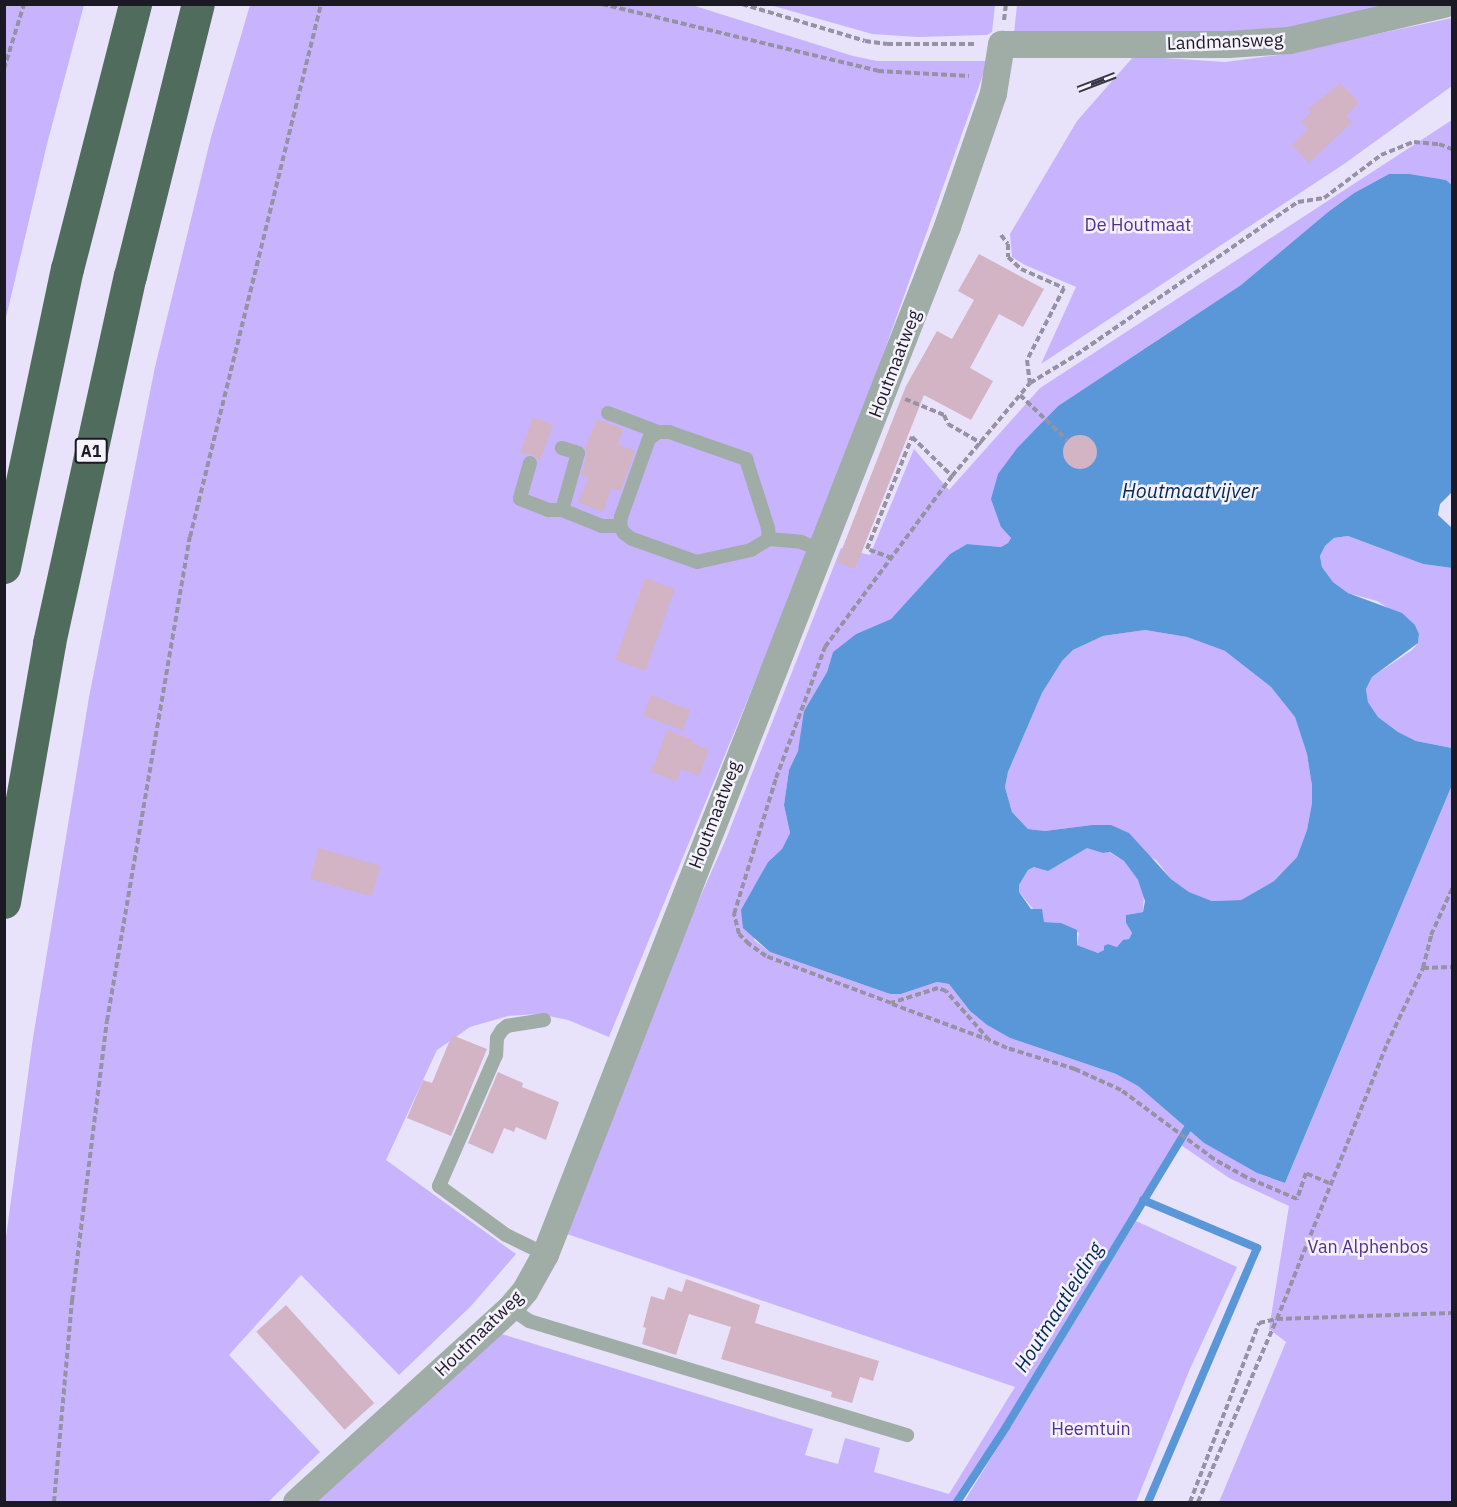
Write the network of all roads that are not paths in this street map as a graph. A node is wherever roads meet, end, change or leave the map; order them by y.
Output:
1 (135, 4) edge
2 (198, 4) edge
3 (1444, 4) edge
4 (1001, 44) joint
5 (608, 413) dead end
6 (658, 432) junction
7 (562, 448) dead end
8 (530, 463) dead end
9 (562, 510) junction
10 (620, 526) junction
11 (769, 539) junction
12 (821, 550) junction
13 (4, 567) edge
14 (4, 902) edge
15 (544, 1020) dead end
16 (545, 1254) junction
17 (510, 1308) junction
18 (907, 1435) dead end
19 (297, 1503) edge

1 - 13 highway
2 - 14 highway, A1
3 - 4 street, Landmansweg
4 - 12 street, Houtmaatweg
5 - 6 lane
6 - 10 lane
6 - 11 lane
7 - 9 lane
8 - 9 lane
9 - 10 lane
10 - 11 lane
11 - 12 lane
12 - 16 street, Houtmaatweg
15 - 16 lane
16 - 17 street, Houtmaatweg
17 - 18 lane
17 - 19 street, Houtmaatweg

